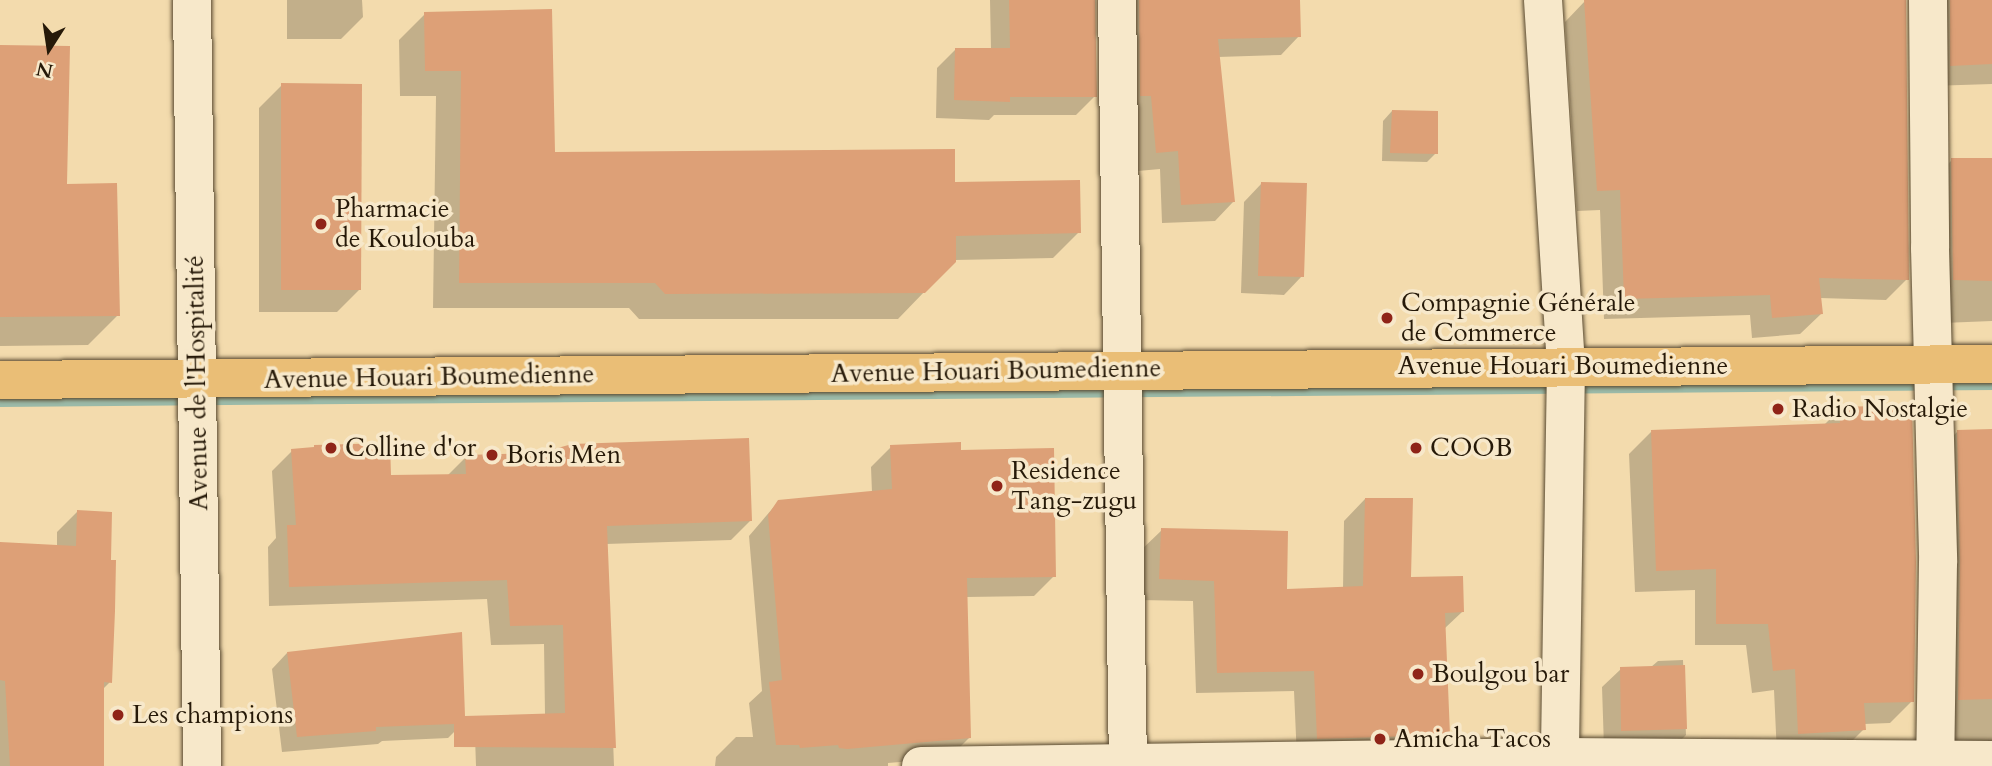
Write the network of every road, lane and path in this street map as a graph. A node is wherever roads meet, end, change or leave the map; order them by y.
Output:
1 (192, 0) edge
2 (1117, 0) edge
3 (1543, 0) edge
4 (1928, 0) edge
5 (1992, 364) edge
6 (1934, 365) junction
7 (1566, 366) junction
8 (1122, 370) junction
9 (198, 379) junction
10 (0, 380) edge
11 (1992, 760) edge
12 (1560, 762) edge
13 (1935, 763) edge
14 (1128, 765) edge
15 (202, 766) edge
16 (921, 766) edge

1 - 9 street, Avenue de l'Hospitalité
2 - 8 street
3 - 7 street
4 - 6 street
5 - 6 main road, Avenue Houari Boumedienne
6 - 7 main road, Avenue Houari Boumedienne
6 - 13 street
7 - 8 main road, Avenue Houari Boumedienne
7 - 12 street
8 - 9 main road, Avenue Houari Boumedienne
8 - 14 street
9 - 10 main road, Avenue Houari Boumedienne
9 - 15 street, Avenue de l'Hospitalité
11 - 13 street
12 - 13 street
12 - 14 street
14 - 16 street

